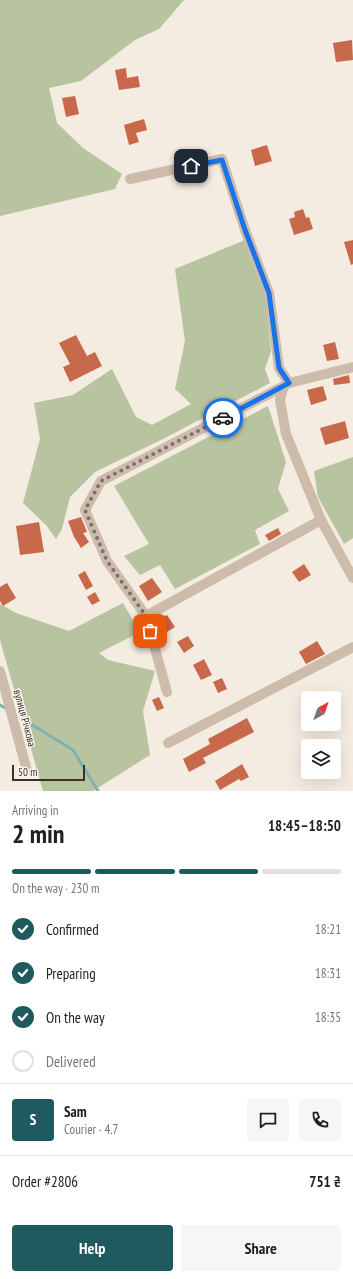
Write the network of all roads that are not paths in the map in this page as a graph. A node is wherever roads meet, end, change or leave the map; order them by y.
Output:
1 (130, 179) dead end
2 (353, 367) edge
3 (287, 384) junction
4 (321, 520) junction
5 (353, 578) edge
6 (146, 616) junction
7 (353, 647) edge
8 (0, 671) edge
9 (167, 692) dead end
10 (168, 743) dead end
11 (27, 771) dead end

1 - 3 street
2 - 3 street
3 - 4 street
3 - 6 street
4 - 5 street
4 - 6 street
6 - 9 street
7 - 10 street
8 - 11 street, вулиця Річкова

